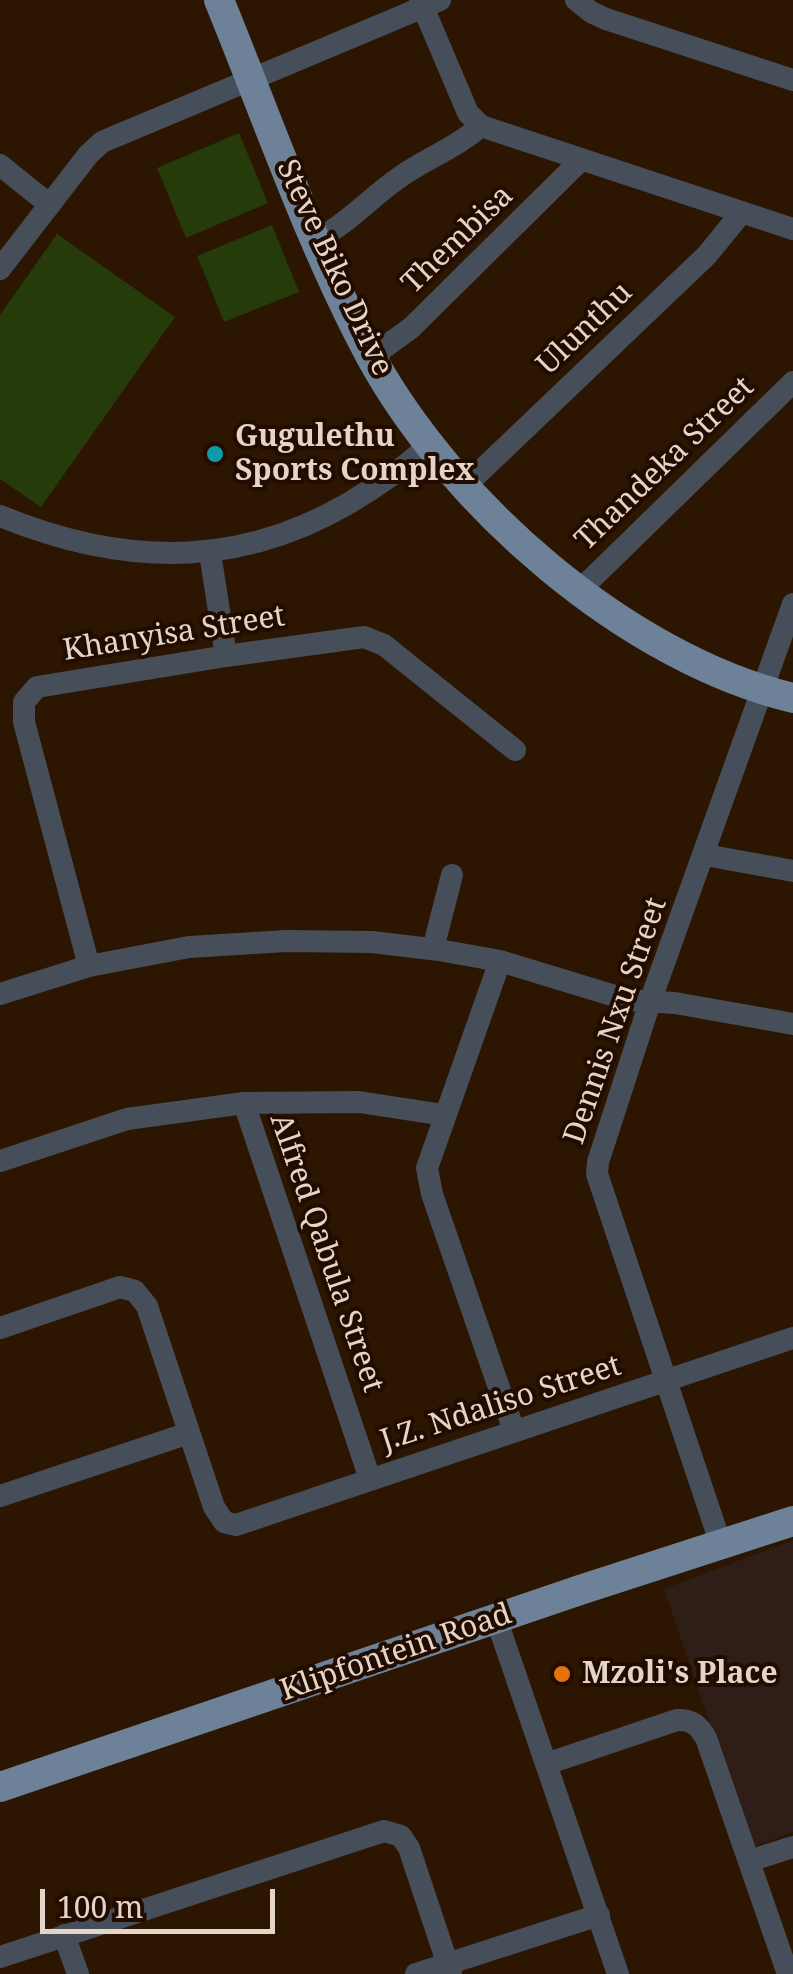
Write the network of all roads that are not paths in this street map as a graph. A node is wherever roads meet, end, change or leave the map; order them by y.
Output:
1 (219, 0) edge
2 (576, 0) edge
3 (428, 2) edge
4 (250, 78) junction
5 (793, 80) edge
6 (480, 126) junction
7 (581, 160) junction
8 (0, 165) edge
9 (50, 204) junction
10 (742, 212) junction
11 (793, 228) edge
12 (317, 240) junction
13 (0, 269) edge
14 (371, 358) junction
15 (793, 382) edge
16 (430, 443) junction
17 (465, 486) junction
18 (0, 516) edge
19 (210, 553) junction
20 (579, 590) junction
21 (793, 604) edge
22 (226, 656) junction
23 (778, 694) edge
24 (515, 750) dead end
25 (705, 855) junction
26 (793, 871) edge
27 (452, 875) dead end
28 (433, 949) junction
29 (500, 962) junction
30 (89, 966) junction
31 (0, 994) edge
32 (650, 1002) junction
33 (793, 1024) edge
34 (244, 1103) junction
35 (444, 1114) junction
36 (0, 1161) edge
37 (0, 1328) edge
38 (793, 1338) edge
39 (664, 1381) junction
40 (514, 1431) junction
41 (189, 1433) junction
42 (370, 1479) junction
43 (0, 1496) edge
44 (793, 1521) edge
45 (720, 1545) junction
46 (496, 1618) junction
47 (546, 1764) junction
48 (0, 1787) edge
49 (793, 1846) edge
50 (749, 1861) junction
51 (599, 1915) junction
52 (64, 1935) junction
53 (0, 1957) edge
54 (450, 1969) edge
55 (78, 1974) edge
56 (416, 1974) edge
57 (618, 1974) edge
58 (788, 1974) edge

1 - 4 main road, Steve Biko Drive
2 - 5 street
3 - 4 street
3 - 6 street
4 - 9 street
4 - 12 main road, Steve Biko Drive
6 - 7 street
6 - 12 street
7 - 10 street
7 - 14 street, Thembisa
8 - 9 street
9 - 13 street
10 - 11 street
10 - 17 street, Ulunthu
12 - 14 main road, Steve Biko Drive
14 - 16 main road, Steve Biko Drive
15 - 20 street, Thandeka Street
16 - 17 main road, Steve Biko Drive
16 - 19 street
17 - 20 main road, Steve Biko Drive
18 - 19 street
19 - 22 street
20 - 23 main road, Steve Biko Drive
21 - 23 street, Dennis Nxu Street
22 - 24 street, Khanyisa Street
22 - 30 street, Khanyisa Street
23 - 25 street, Dennis Nxu Street
25 - 26 street
25 - 32 street, Dennis Nxu Street
27 - 28 street
28 - 29 street
28 - 30 street
29 - 32 street
29 - 35 street
30 - 31 street
32 - 33 street
32 - 39 street, Dennis Nxu Street
34 - 35 street
34 - 36 street
34 - 42 street, Alfred Qabula Street
35 - 40 street
37 - 41 street
38 - 39 street, J.Z. Ndaliso Street
39 - 40 street, J.Z. Ndaliso Street
39 - 45 street, Dennis Nxu Street
40 - 42 street, J.Z. Ndaliso Street
41 - 42 street, J.Z. Ndaliso Street
41 - 43 street
44 - 45 main road, Klipfontein Road
45 - 46 main road, Klipfontein Road
46 - 47 street
46 - 48 main road, Klipfontein Road
47 - 50 street
47 - 51 street
49 - 50 street
50 - 58 street
51 - 54 street
51 - 57 street
52 - 53 street
52 - 54 street
52 - 55 street
54 - 56 street

